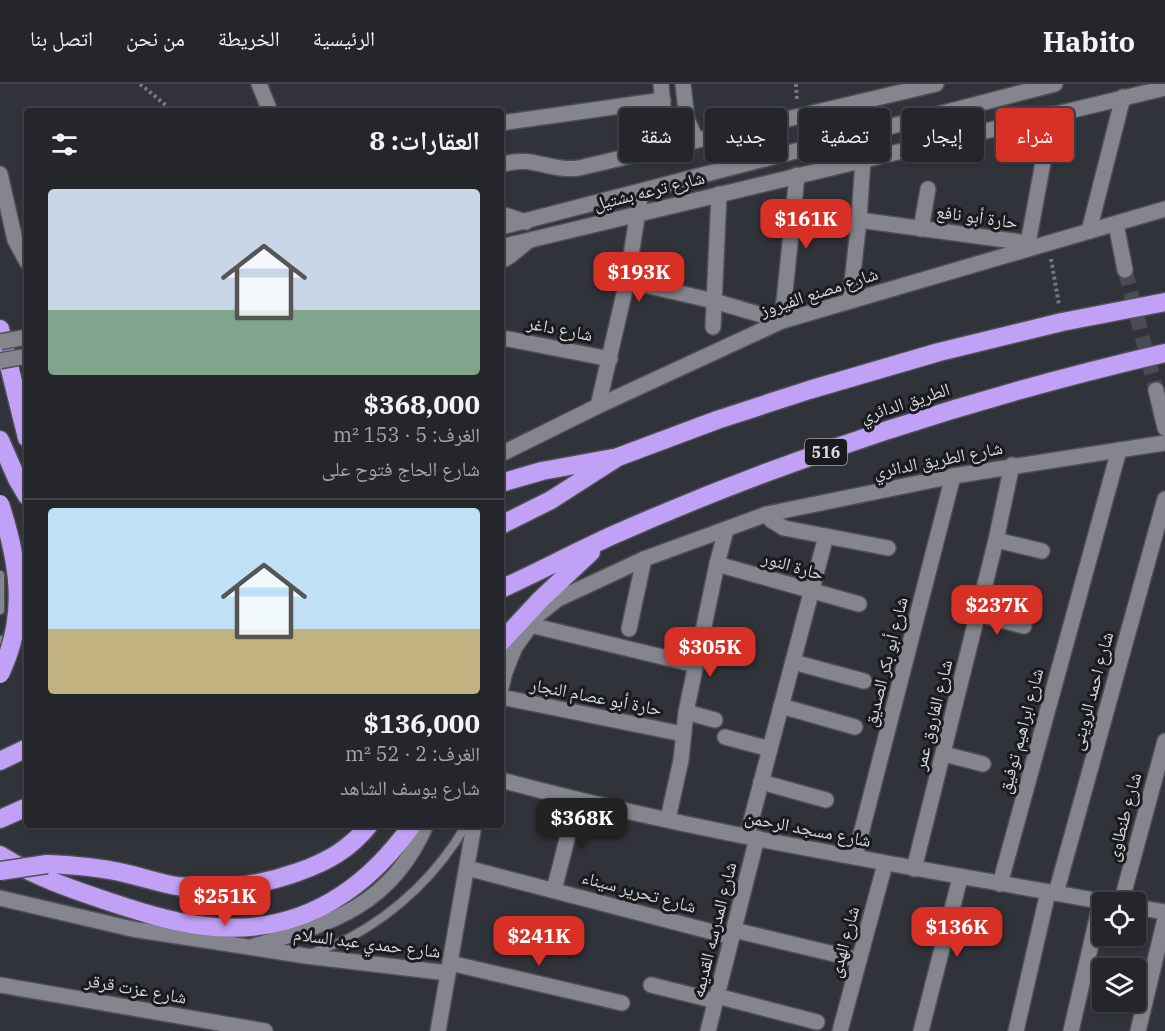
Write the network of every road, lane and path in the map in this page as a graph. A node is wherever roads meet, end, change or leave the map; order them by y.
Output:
1 (140, 84) edge
2 (259, 84) edge
3 (661, 84) edge
4 (682, 84) edge
5 (936, 84) edge
6 (1055, 84) edge
7 (1165, 88) edge
8 (1123, 97) junction
9 (663, 100) junction
10 (168, 108) edge
11 (269, 108) edge
12 (663, 108) edge
13 (1074, 109) edge
14 (504, 123) edge
15 (996, 127) edge
16 (696, 140) junction
17 (693, 141) edge
18 (890, 153) edge
19 (619, 158) edge
20 (851, 162) edge
21 (863, 162) edge
22 (1043, 162) edge
23 (504, 164) edge
24 (0, 174) edge
25 (797, 175) junction
26 (928, 189) dead end
27 (641, 192) junction
28 (719, 194) junction
29 (1165, 209) edge
30 (637, 214) junction
31 (504, 215) edge
32 (859, 220) junction
33 (526, 222) junction
34 (1116, 224) junction
35 (504, 226) edge
36 (921, 229) junction
37 (1089, 231) junction
38 (528, 241) junction
39 (504, 246) edge
40 (1028, 246) junction
41 (24, 256) edge
42 (504, 259) edge
43 (1125, 270) tunnel mouth
44 (1054, 273) dead end
45 (627, 281) junction
46 (850, 300) junction
47 (714, 301) junction
48 (1165, 302) edge
49 (782, 321) junction
50 (1062, 322) junction
51 (713, 327) dead end
52 (0, 329) edge
53 (24, 338) edge
54 (504, 339) edge
55 (0, 342) edge
56 (1165, 353) edge
57 (24, 357) edge
58 (610, 359) junction
59 (0, 361) edge
60 (1156, 390) tunnel mouth
61 (598, 406) junction
62 (24, 426) edge
63 (1165, 428) edge
64 (0, 441) edge
65 (1165, 443) edge
66 (1119, 450) junction
67 (504, 453) edge
68 (618, 457) junction
69 (1012, 465) junction
70 (953, 476) junction
71 (504, 482) edge
72 (24, 491) edge
73 (1165, 499) edge
74 (0, 504) edge
75 (767, 514) junction
76 (504, 524) edge
77 (726, 530) junction
78 (826, 536) junction
79 (610, 537) junction
80 (996, 540) junction
81 (888, 548) dead end
82 (1042, 551) dead end
83 (644, 559) junction
84 (717, 564) junction
85 (0, 575) edge
86 (504, 588) edge
87 (811, 591) junction
88 (859, 604) dead end
89 (0, 610) edge
90 (978, 614) junction
91 (530, 625) junction
92 (1024, 626) dead end
93 (629, 629) dead end
94 (701, 637) junction
95 (504, 639) edge
96 (0, 640) edge
97 (24, 640) edge
98 (747, 649) dead end
99 (793, 662) junction
100 (696, 665) junction
101 (0, 674) edge
102 (504, 676) edge
103 (864, 681) dead end
104 (504, 698) edge
105 (781, 706) junction
106 (686, 712) junction
107 (716, 720) dead end
108 (855, 727) dead end
109 (683, 734) junction
110 (725, 737) dead end
111 (1165, 741) edge
112 (24, 749) edge
113 (770, 749) junction
114 (944, 754) junction
115 (0, 761) edge
116 (983, 764) dead end
117 (504, 781) edge
118 (761, 782) junction
119 (577, 800) junction
120 (826, 800) dead end
121 (24, 808) edge
122 (0, 819) edge
123 (668, 819) junction
124 (366, 828) edge
125 (410, 828) edge
126 (424, 828) edge
127 (464, 828) edge
128 (474, 828) edge
129 (752, 837) junction
130 (0, 855) edge
131 (855, 857) junction
132 (885, 864) junction
133 (467, 867) junction
134 (915, 869) junction
135 (0, 871) edge
136 (960, 878) junction
137 (1000, 884) junction
138 (554, 890) junction
139 (1124, 892) edge
140 (1052, 893) junction
141 (0, 898) edge
142 (1092, 900) edge
143 (1146, 909) edge
144 (1165, 912) edge
145 (1165, 919) edge
146 (176, 928) junction
147 (733, 933) junction
148 (1094, 946) edge
149 (249, 947) junction
150 (306, 956) junction
151 (859, 960) junction
152 (449, 968) junction
153 (0, 985) edge
154 (651, 985) dead end
155 (717, 999) junction
156 (622, 1003) dead end
157 (817, 1022) dead end
158 (265, 1031) edge
159 (438, 1031) edge
160 (708, 1031) edge
161 (840, 1031) edge
162 (921, 1031) edge
163 (1016, 1031) edge
164 (1071, 1031) edge
165 (1138, 1031) edge

1 - 10 path
2 - 11 street
3 - 9 street
4 - 16 street
5 - 16 street
6 - 27 street, شارع ترعه بشتيل
7 - 8 street, شارع ترعه بشتيل
8 - 13 street, شارع ترعه بشتيل
8 - 37 street
9 - 12 street
9 - 14 street
15 - 18 street, شارع ترعه بشتيل
16 - 17 street
19 - 23 street
20 - 25 street, شارع ترعه بشتيل
21 - 32 street
22 - 40 street
24 - 41 street
25 - 28 street, شارع ترعه بشتيل
25 - 49 street
26 - 36 street, حارة أبو نافع
27 - 30 street
27 - 33 street, شارع ترعه بشتيل
28 - 30 street, شارع ترعه بشتيل
28 - 47 street
29 - 34 street, شارع مصنع الفيروز
30 - 38 street, شارع ترعه بشتيل
30 - 45 street
31 - 33 street
32 - 36 street, حارة أبو نافع
32 - 46 street
33 - 35 street, شارع ترعه بشتيل
34 - 37 street, شارع مصنع الفيروز
34 - 43 street
36 - 40 street, حارة أبو نافع
37 - 40 street, شارع مصنع الفيروز
38 - 39 street, شارع ترعه بشتيل
38 - 42 street, شارع ترعه بشتيل
40 - 46 street, شارع مصنع الفيروز
44 - 50 path
45 - 47 street
45 - 58 street
46 - 49 street, شارع مصنع الفيروز
47 - 49 street
47 - 51 street
48 - 50 highway
49 - 61 street, شارع مصنع الفيروز
50 - 68 highway
52 - 62 highway
53 - 55 street, bridge
54 - 58 street, شارع داغر
56 - 79 highway, الطريق الدائري / 516
57 - 59 street, bridge
58 - 61 street
60 - 63 street
61 - 67 street, شارع مصنع الفيروز
64 - 72 highway
65 - 66 street, شارع الطريق الدائري
66 - 69 street, شارع الطريق الدائري
66 - 137 street, شارع ابراهيم توفيق
68 - 71 highway
68 - 76 highway
69 - 70 street, شارع الطريق الدائري
69 - 80 street, شارع الفاروق عمر
70 - 75 street, شارع الطريق الدائري
70 - 131 street, شارع أبو بكر الصديق
73 - 140 street, شارع احمد الروينى
74 - 101 highway, bridge
75 - 77 street, شارع الطريق الدائري
75 - 78 street
77 - 83 street, شارع الطريق الدائري
77 - 84 street
78 - 81 street
78 - 87 street, شارع المدرسه القديمه
79 - 86 highway, الطريق الدائري / 516
79 - 95 highway
80 - 82 street
80 - 90 street, شارع الفاروق عمر
83 - 91 street, شارع الطريق الدائري
83 - 93 street
84 - 87 street, حارة النور
84 - 94 street
85 - 89 lane
87 - 88 street, حارة النور
87 - 99 street, شارع المدرسه القديمه
90 - 92 street
90 - 114 street, شارع الفاروق عمر
91 - 100 street
91 - 102 street, شارع الطريق الدائري
94 - 98 street
94 - 100 street
96 - 97 lane
99 - 103 street
99 - 105 street, شارع المدرسه القديمه
100 - 106 street
104 - 109 street, حارة أبو عصام النجار
105 - 108 street
105 - 113 street, شارع المدرسه القديمه
106 - 107 street
106 - 109 street
109 - 123 street
110 - 113 street
111 - 139 street, شارع طنطاوى
112 - 115 highway
113 - 118 street, شارع المدرسه القديمه
114 - 116 street
114 - 134 street, شارع الفاروق عمر
117 - 119 street, شارع مسجد الرحمن
118 - 120 street
118 - 129 street, شارع المدرسه القديمه
119 - 123 street, شارع مسجد الرحمن
119 - 138 street
121 - 122 highway
123 - 129 street, شارع مسجد الرحمن
124 - 135 highway, bridge
125 - 146 highway
126 - 149 street
127 - 150 lane
128 - 133 street
129 - 131 street, شارع مسجد الرحمن
129 - 147 street, شارع المدرسه القديمه
130 - 146 highway
131 - 132 street, شارع مسجد الرحمن
132 - 134 street, شارع مسجد الرحمن
132 - 151 street, شارع الهدى
133 - 138 street, شارع تحرير سيناء
133 - 152 street
134 - 136 street, شارع مسجد الرحمن
136 - 137 street, شارع مسجد الرحمن
136 - 162 street
137 - 140 street, شارع مسجد الرحمن
138 - 147 street, شارع تحرير سيناء
140 - 142 street, شارع مسجد الرحمن
140 - 163 street, شارع احمد الروينى
141 - 146 street, شارع حمدي عبد السلام
143 - 144 street
145 - 165 street
146 - 149 street, شارع حمدي عبد السلام
147 - 151 street, شارع تحرير سيناء
147 - 155 street, شارع المدرسه القديمه
148 - 164 street
149 - 150 street, شارع حمدي عبد السلام
150 - 152 street, شارع حمدي عبد السلام
151 - 161 street, شارع الهدى
152 - 156 street, شارع حمدي عبد السلام
152 - 159 street
153 - 158 street, شارع عزت قرقر
154 - 155 street
155 - 157 street
155 - 160 street, شارع المدرسه القديمه

